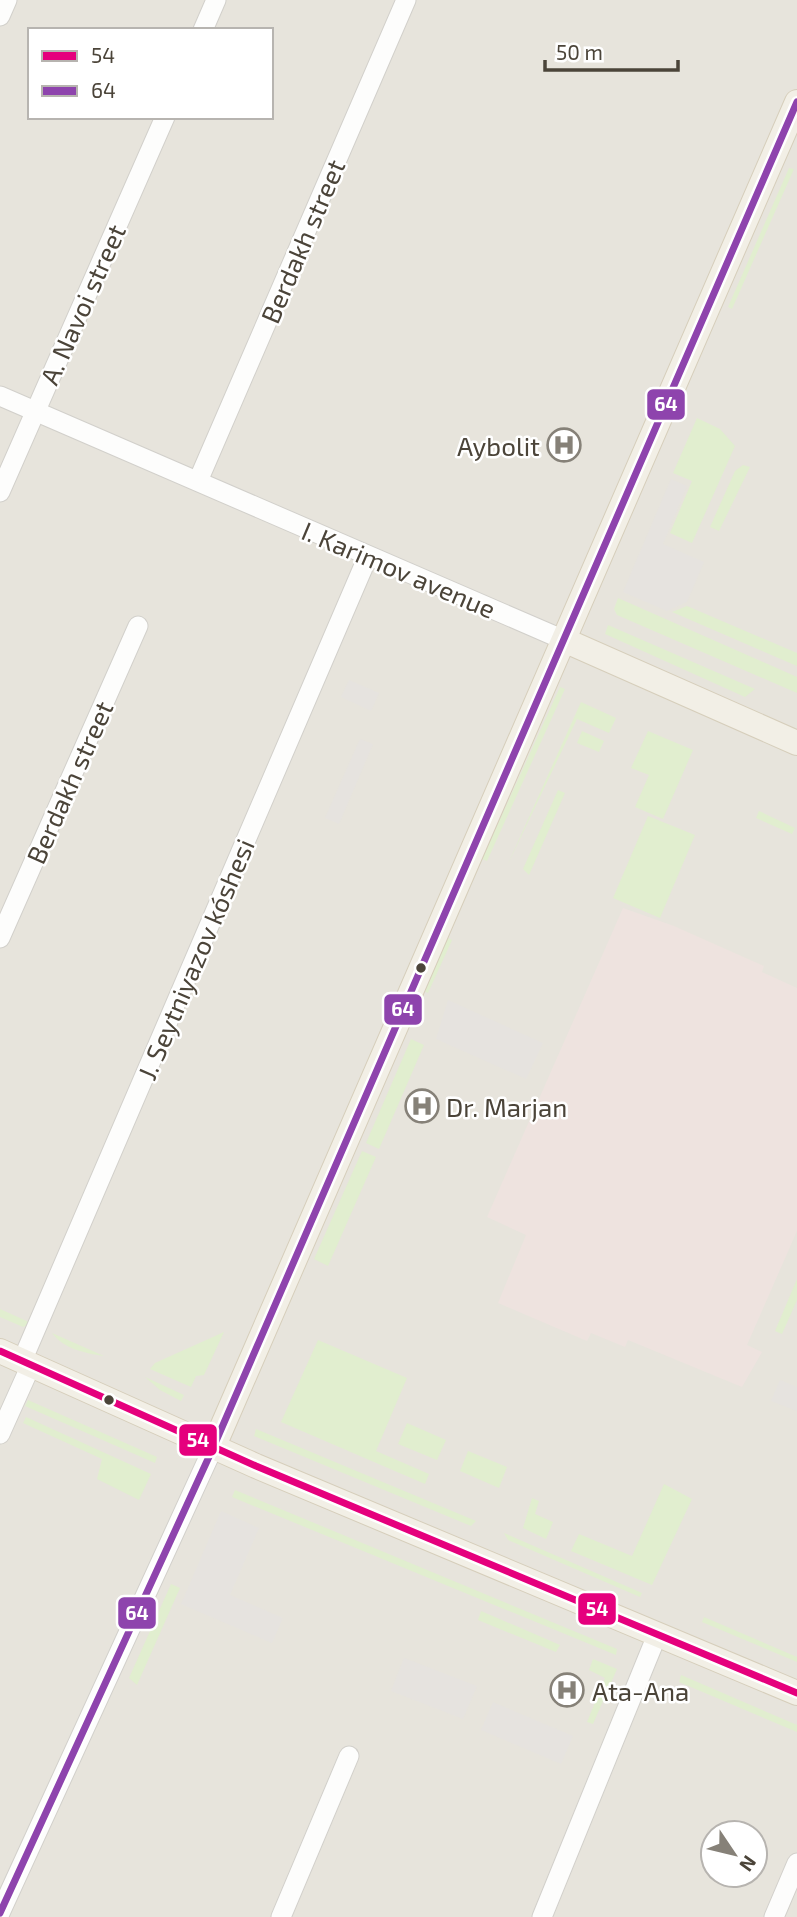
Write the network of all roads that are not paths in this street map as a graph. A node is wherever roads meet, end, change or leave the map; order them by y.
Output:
1 (7, 0) edge
2 (216, 0) edge
3 (406, 0) edge
4 (0, 16) edge
5 (204, 28) edge
6 (797, 102) edge
7 (164, 119) edge
8 (0, 396) edge
9 (35, 411) junction
10 (198, 481) junction
11 (0, 492) edge
12 (368, 556) junction
13 (138, 626) dead end
14 (564, 640) junction
15 (797, 743) edge
16 (0, 938) edge
17 (18, 1359) edge
18 (0, 1434) edge
19 (213, 1448) junction
20 (657, 1635) junction
21 (797, 1693) edge
22 (349, 1756) dead end
23 (797, 1863) edge
24 (0, 1913) edge
25 (281, 1917) edge
26 (542, 1917) edge
27 (774, 1917) edge

1 - 4 street
2 - 5 street
3 - 10 street, Berdakh street
6 - 14 main road
7 - 9 street, A. Navoi street
8 - 9 street, I. Karimov avenue
9 - 10 street, I. Karimov avenue
9 - 11 street, A. Navoi street
10 - 12 street, I. Karimov avenue
12 - 14 street, I. Karimov avenue
12 - 17 street, J. Seytniyazov kóshesi
13 - 16 street, Berdakh street
14 - 15 main road, I. Karimov avenue
14 - 19 main road
17 - 18 street, J. Seytniyazov kóshesi
17 - 19 main road
19 - 20 main road
19 - 24 street
20 - 21 main road
20 - 26 street
22 - 25 street
23 - 27 street

